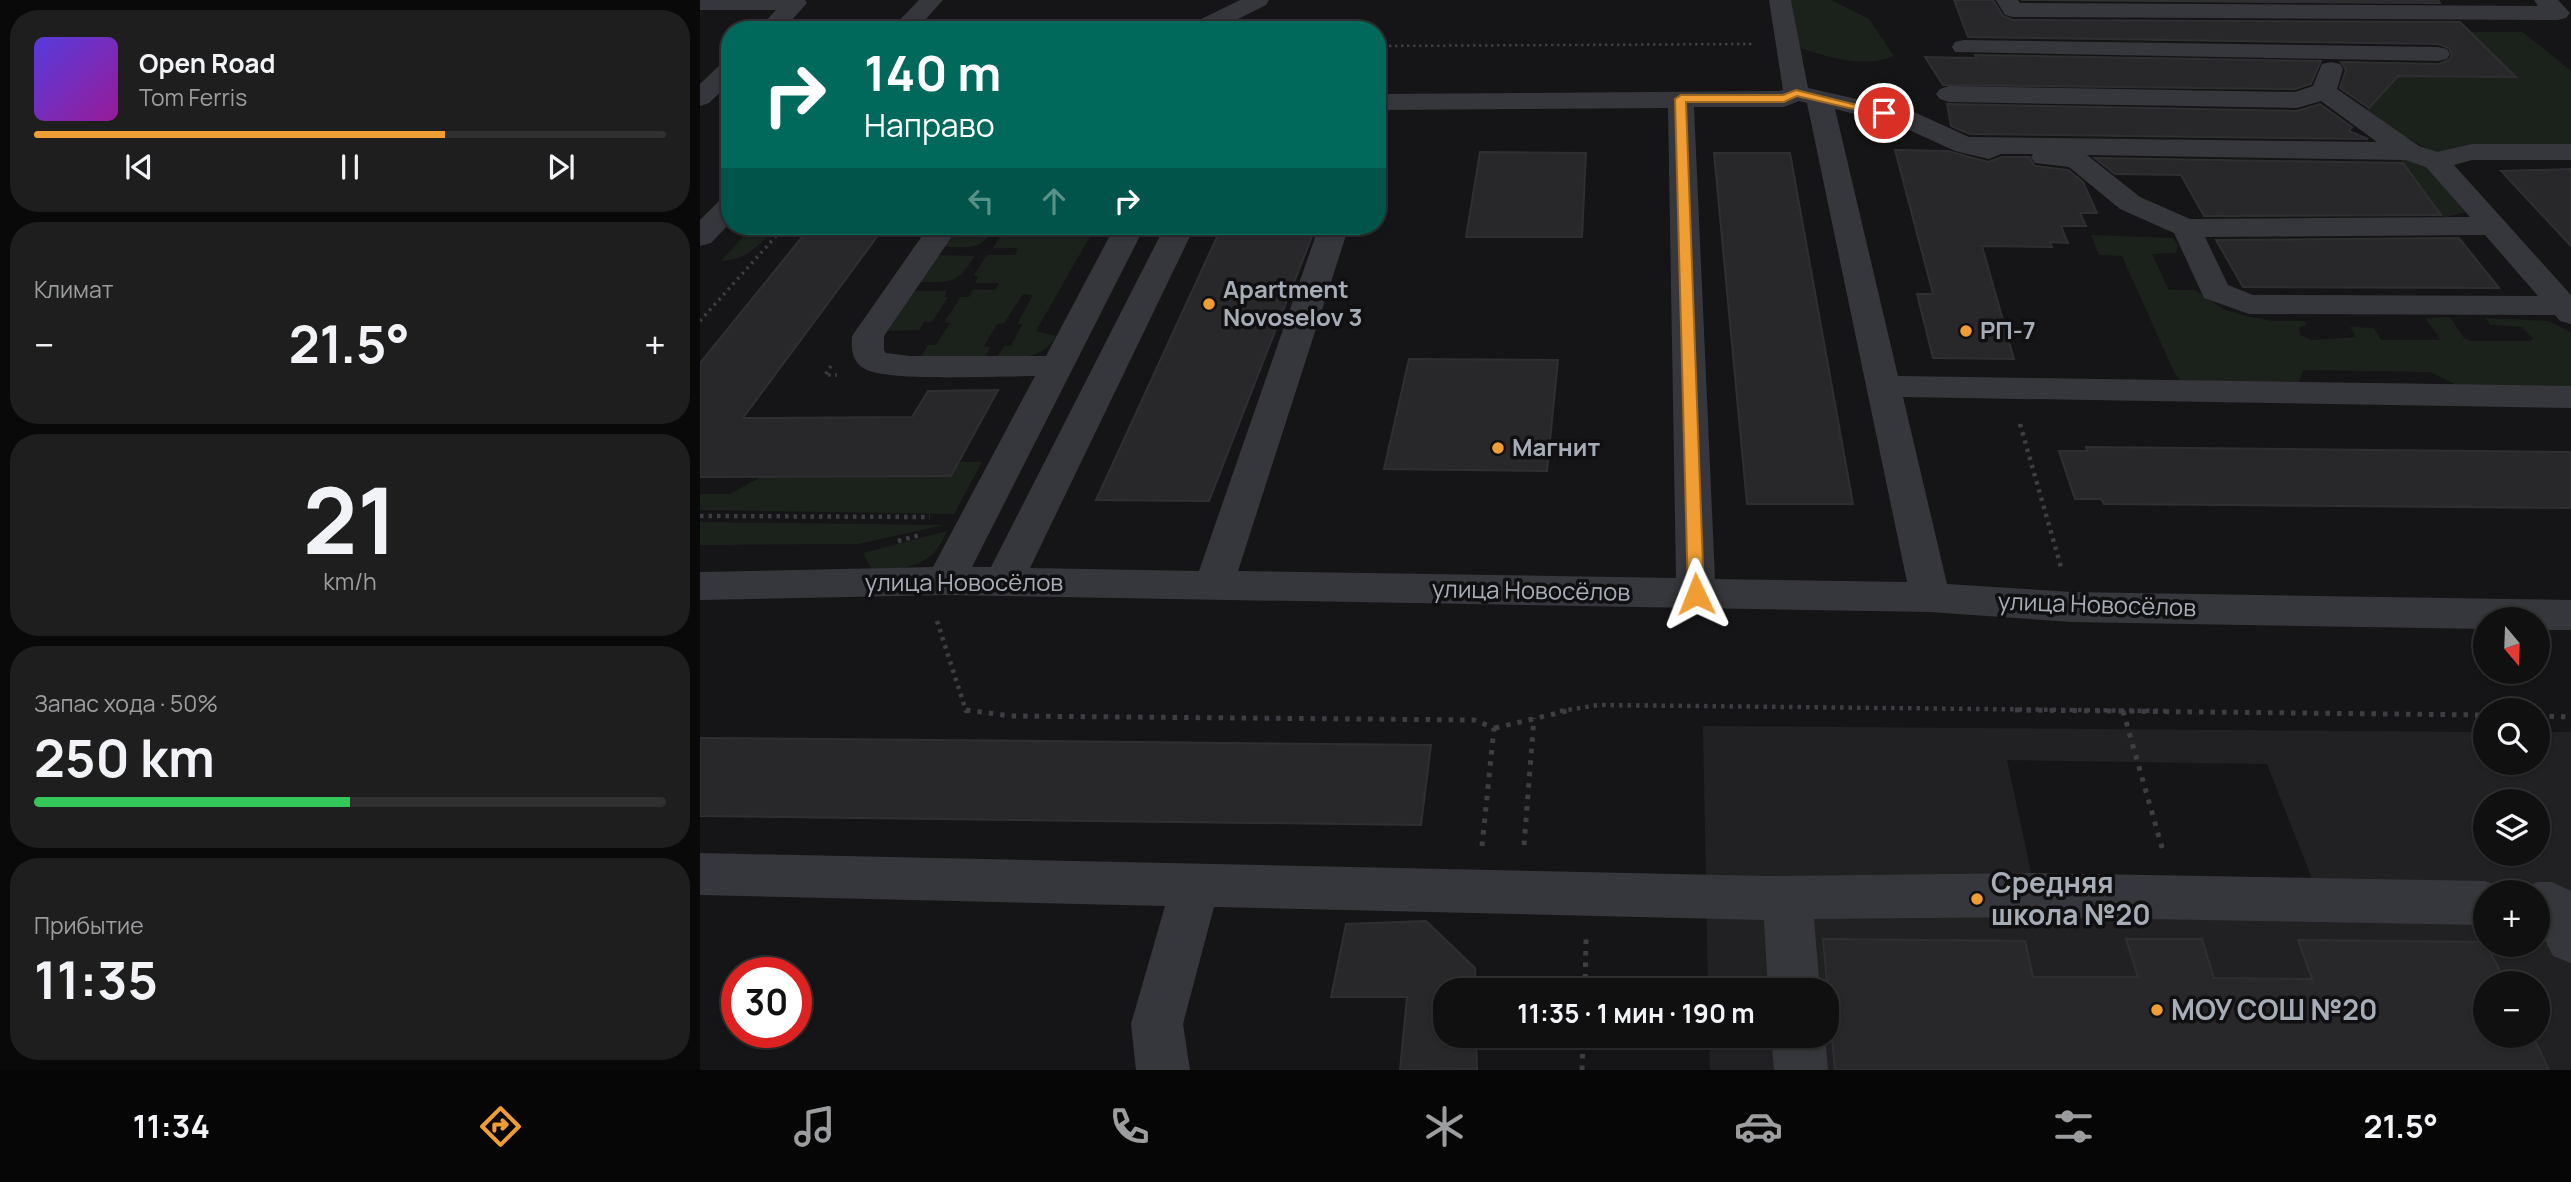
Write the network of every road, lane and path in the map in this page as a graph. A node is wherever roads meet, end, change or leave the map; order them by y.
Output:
1 (932, 0) edge
2 (1258, 0) edge
3 (1780, 0) edge
4 (2007, 0) edge
5 (2545, 0) edge
6 (704, 6) edge
7 (2279, 6) edge
8 (778, 21) edge
9 (911, 21) edge
10 (1215, 21) edge
11 (1759, 44) dead end
12 (1386, 46) edge
13 (1964, 47) dead end
14 (2321, 52) junction
15 (2438, 54) dead end
16 (721, 78) edge
17 (2323, 91) junction
18 (1949, 94) dead end
19 (1808, 96) junction
20 (700, 98) edge
21 (1681, 99) junction
22 (1386, 102) edge
23 (1965, 145) junction
24 (2409, 152) junction
25 (2571, 152) edge
26 (2436, 161) junction
27 (721, 215) edge
28 (2491, 226) junction
29 (2186, 228) junction
30 (777, 235) edge
31 (938, 235) edge
32 (1125, 235) edge
33 (1176, 235) edge
34 (1331, 235) edge
35 (700, 237) edge
36 (2568, 310) edge
37 (700, 321) edge
38 (1057, 366) junction
39 (1885, 386) junction
40 (2571, 397) edge
41 (2020, 423) dead end
42 (700, 516) edge
43 (938, 517) dead end
44 (924, 534) dead end
45 (886, 543) dead end
46 (939, 581) junction
47 (1003, 582) junction
48 (1214, 585) junction
49 (700, 586) edge
50 (1696, 594) junction
51 (1930, 597) junction
52 (2072, 607) junction
53 (2571, 615) edge
54 (2123, 711) junction
55 (2473, 715) edge
56 (2550, 716) edge
57 (2571, 716) edge
58 (1535, 718) junction
59 (1494, 728) junction
60 (700, 874) edge
61 (1195, 886) junction
62 (1499, 891) junction
63 (2176, 897) junction
64 (1787, 898) junction
65 (2473, 903) edge
66 (2550, 904) edge
67 (2571, 940) edge
68 (1793, 978) edge
69 (1583, 1048) edge
70 (1799, 1048) edge
71 (1163, 1070) edge
72 (1582, 1070) edge
73 (1801, 1070) edge

1 - 9 street
2 - 10 street
3 - 19 street
4 - 7 street
5 - 7 street
6 - 8 street
7 - 14 street
11 - 12 path
13 - 14 street
14 - 15 street
14 - 17 street
16 - 20 street
17 - 18 street
17 - 24 street
19 - 21 street
19 - 23 street
19 - 39 street
21 - 22 street
21 - 50 street
23 - 24 street
23 - 29 street
24 - 26 street
25 - 26 street
26 - 28 street
27 - 35 street
28 - 29 street
28 - 36 street
29 - 36 street
30 - 37 path
31 - 38 street
32 - 38 street
33 - 47 street
34 - 48 street
38 - 46 street
39 - 40 street
39 - 51 street
41 - 52 path
42 - 43 path
44 - 45 path
46 - 47 street, улица Новосёлов
46 - 49 street, улица Новосёлов
46 - 59 path
47 - 48 street, улица Новосёлов
48 - 50 street, улица Новосёлов
50 - 51 street, улица Новосёлов
51 - 52 street, улица Новосёлов
52 - 53 street, улица Новосёлов
54 - 55 path
54 - 58 path
54 - 63 path
56 - 57 path
58 - 59 path
58 - 62 path
59 - 62 path
60 - 61 street
61 - 62 street
61 - 71 street
62 - 64 street
63 - 64 street
63 - 65 street
64 - 68 street
66 - 67 street
69 - 72 path
70 - 73 street

